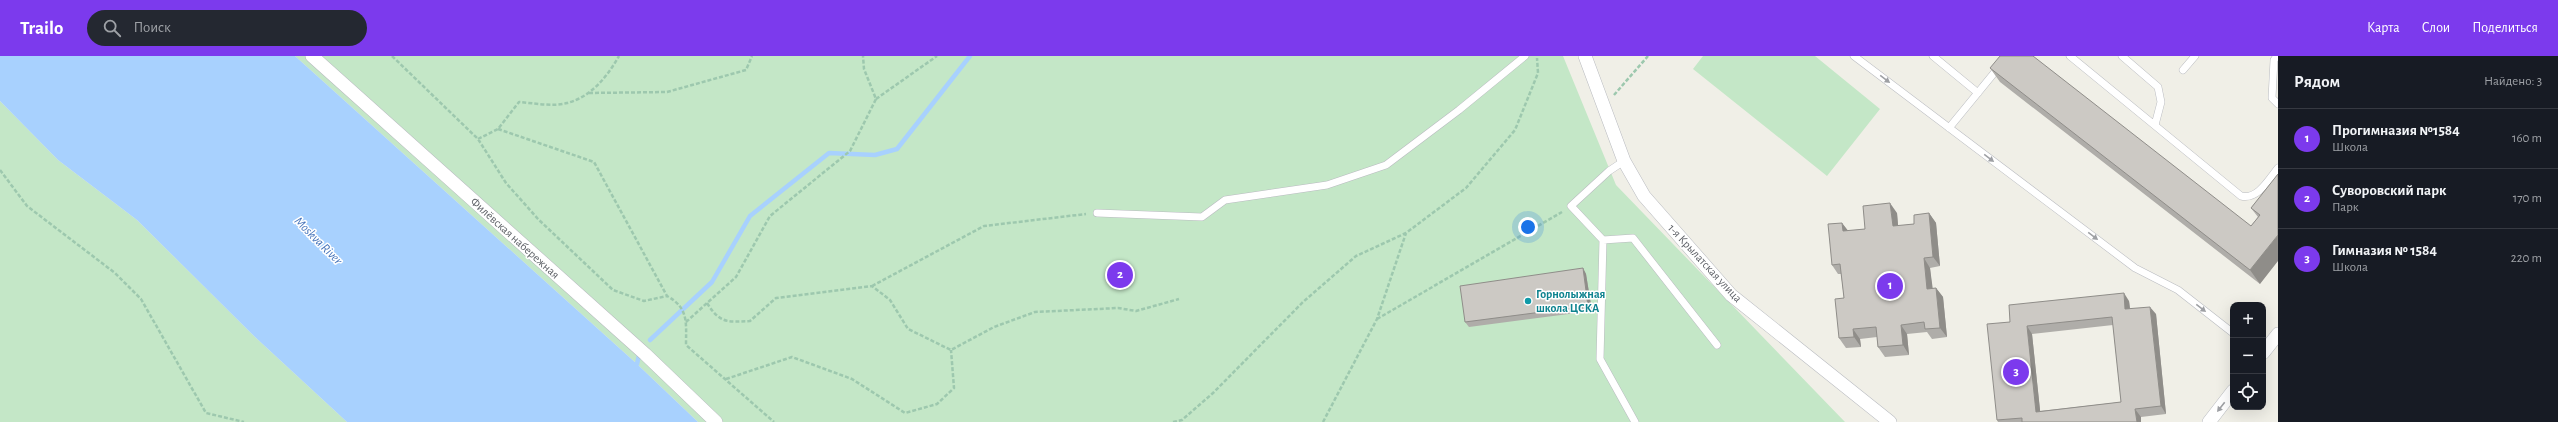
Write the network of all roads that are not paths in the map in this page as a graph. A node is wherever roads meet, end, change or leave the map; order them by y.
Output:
1 (312, 56) edge
2 (1525, 56) edge
3 (1585, 56) edge
4 (1854, 56) edge
5 (1933, 56) edge
6 (2070, 56) edge
7 (2122, 56) edge
8 (2195, 56) edge
9 (2277, 56) edge
10 (2005, 57) edge
11 (2184, 70) dead end
12 (1978, 93) junction
13 (2278, 104) edge
14 (2155, 125) junction
15 (1949, 128) junction
16 (1624, 161) junction
17 (2278, 168) edge
18 (1097, 214) road end
19 (1603, 240) junction
20 (2230, 331) edge
21 (2278, 334) edge
22 (1717, 345) dead end
23 (2266, 349) edge
24 (2230, 395) edge
25 (716, 422) edge
26 (1636, 422) edge
27 (1890, 422) edge
28 (2209, 422) edge

1 - 25 street, Филёвская набережная
2 - 18 lane
3 - 16 street, 1-я Крылатская улица
4 -> 15 lane
5 - 12 lane
6 - 14 lane
7 - 14 lane
8 - 11 lane
9 - 13 lane
10 - 12 lane
12 - 15 lane
14 - 17 lane
15 -> 20 lane
16 - 19 lane
16 - 27 street, 1-я Крылатская улица
19 - 22 lane
19 - 26 lane
21 - 23 street
24 -> 28 street

